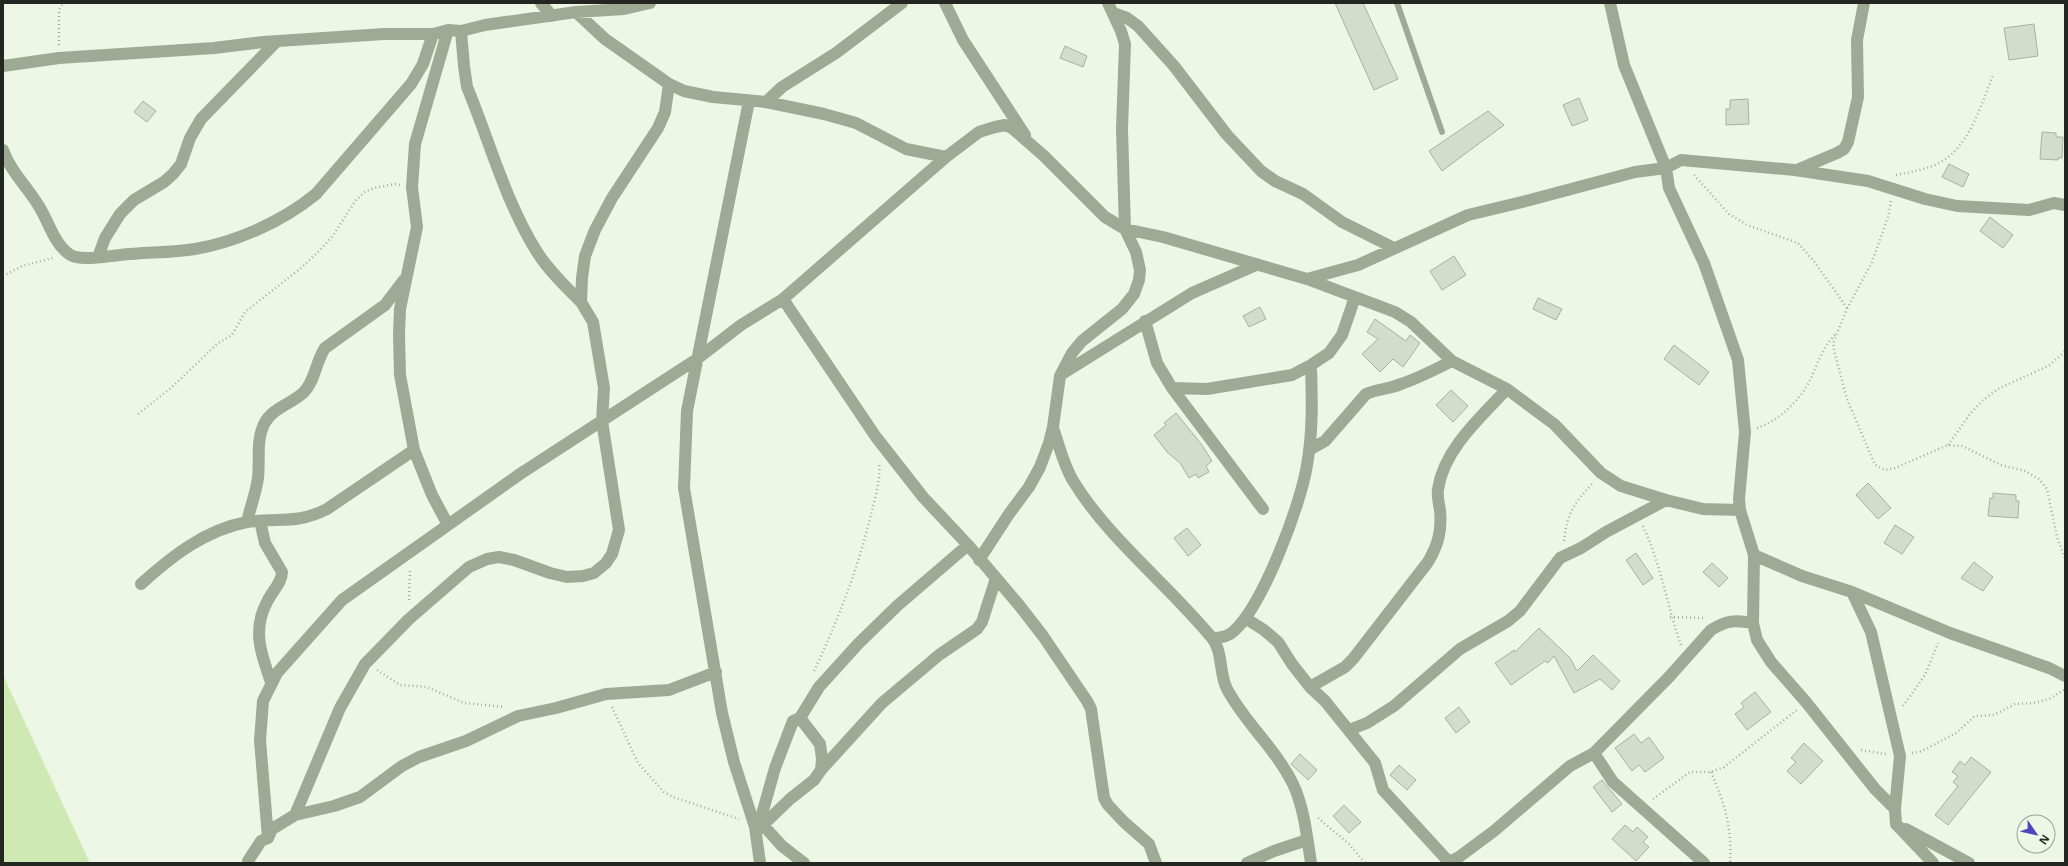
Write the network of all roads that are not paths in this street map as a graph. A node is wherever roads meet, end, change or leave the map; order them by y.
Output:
1 (540, 3) edge
2 (650, 3) edge
3 (902, 3) edge
4 (945, 3) edge
5 (1397, 3) edge
6 (1610, 3) edge
7 (1864, 3) edge
8 (623, 6) edge
9 (1111, 8) edge
10 (576, 12) junction
11 (552, 16) junction
12 (448, 30) junction
13 (461, 31) junction
14 (433, 34) junction
15 (276, 42) junction
16 (3, 66) edge
17 (669, 84) junction
18 (749, 101) junction
19 (766, 102) junction
20 (1442, 132) dead end
21 (1027, 139) junction
22 (3, 150) edge
23 (946, 157) junction
24 (1666, 168) junction
25 (1795, 170) junction
26 (2065, 205) edge
27 (1125, 229) junction
28 (1394, 248) junction
29 (98, 257) junction
30 (1256, 265) junction
31 (406, 277) junction
32 (1307, 279) junction
33 (1352, 297) junction
34 (783, 299) junction
35 (581, 302) junction
36 (1145, 321) junction
37 (697, 359) junction
38 (1452, 361) junction
39 (1311, 365) junction
40 (1060, 376) junction
41 (1172, 388) junction
42 (1507, 389) junction
43 (602, 421) junction
44 (1053, 426) junction
45 (414, 450) junction
46 (1309, 450) junction
47 (1666, 500) junction
48 (1263, 508) dead end
49 (1740, 510) junction
50 (260, 521) junction
51 (247, 522) junction
52 (448, 526) junction
53 (968, 545) junction
54 (1754, 555) junction
55 (979, 560) junction
56 (996, 578) junction
57 (141, 584) dead end
58 (1852, 592) junction
59 (1245, 618) junction
60 (1753, 623) junction
61 (1212, 638) junction
62 (716, 672) junction
63 (2065, 676) edge
64 (271, 682) junction
65 (1310, 687) junction
66 (800, 718) junction
67 (1349, 730) junction
68 (1594, 753) junction
69 (821, 770) junction
70 (1895, 809) junction
71 (295, 815) junction
72 (1896, 824) junction
73 (758, 827) junction
74 (268, 838) junction
75 (1308, 840) junction
76 (248, 861) dead end
77 (1456, 861) edge
78 (760, 863) edge
79 (804, 863) edge
80 (1156, 863) edge
81 (1247, 863) edge
82 (1311, 863) edge
83 (1704, 863) edge
84 (1933, 863) edge
85 (1969, 863) edge

1 - 11 street
2 - 8 street
3 - 19 street
4 - 21 street
5 - 20 lane
6 - 24 street
7 - 25 street
8 - 10 street
9 - 27 street
9 - 28 street
10 - 11 street
10 - 17 street
11 - 13 street
12 - 13 street
12 - 14 street
12 - 31 street
13 - 35 street
14 - 15 street
14 - 29 street
15 - 16 street
15 - 29 street
17 - 18 street
17 - 35 street
18 - 19 street
18 - 37 street
19 - 23 street
21 - 23 street
21 - 27 street
22 - 29 street
23 - 34 street
24 - 25 street
24 - 28 street
24 - 49 street
25 - 26 street
27 - 30 street
27 - 40 street
28 - 32 street
30 - 32 street
30 - 36 street
31 - 45 street
31 - 51 street
32 - 33 street
33 - 38 street
33 - 39 street
34 - 37 street
34 - 53 street
35 - 43 street
36 - 40 street
36 - 41 street
37 - 43 street
37 - 62 street
38 - 42 street
38 - 46 street
39 - 41 street
39 - 46 street
40 - 44 street
41 - 48 street
42 - 47 street
42 - 65 street
43 - 52 street
43 - 71 street
44 - 55 street
44 - 61 street
45 - 50 street
45 - 52 street
46 - 59 street
47 - 49 street
47 - 67 street
49 - 54 street
50 - 51 street
50 - 64 street
51 - 57 street
52 - 64 street
53 - 55 street
53 - 66 street
54 - 58 street
54 - 60 street
55 - 56 street
56 - 69 street
56 - 80 street
58 - 63 street
58 - 70 street
59 - 61 street
59 - 65 street
60 - 68 street
60 - 70 street
61 - 75 street
62 - 71 street
62 - 73 street
64 - 74 street
65 - 67 street
66 - 69 street
66 - 73 street
67 - 77 street
68 - 77 street
68 - 83 street
69 - 73 street
70 - 72 street
71 - 74 street
72 - 84 street
72 - 85 street
73 - 78 street
73 - 79 street
74 - 76 street
75 - 81 street
75 - 82 street

